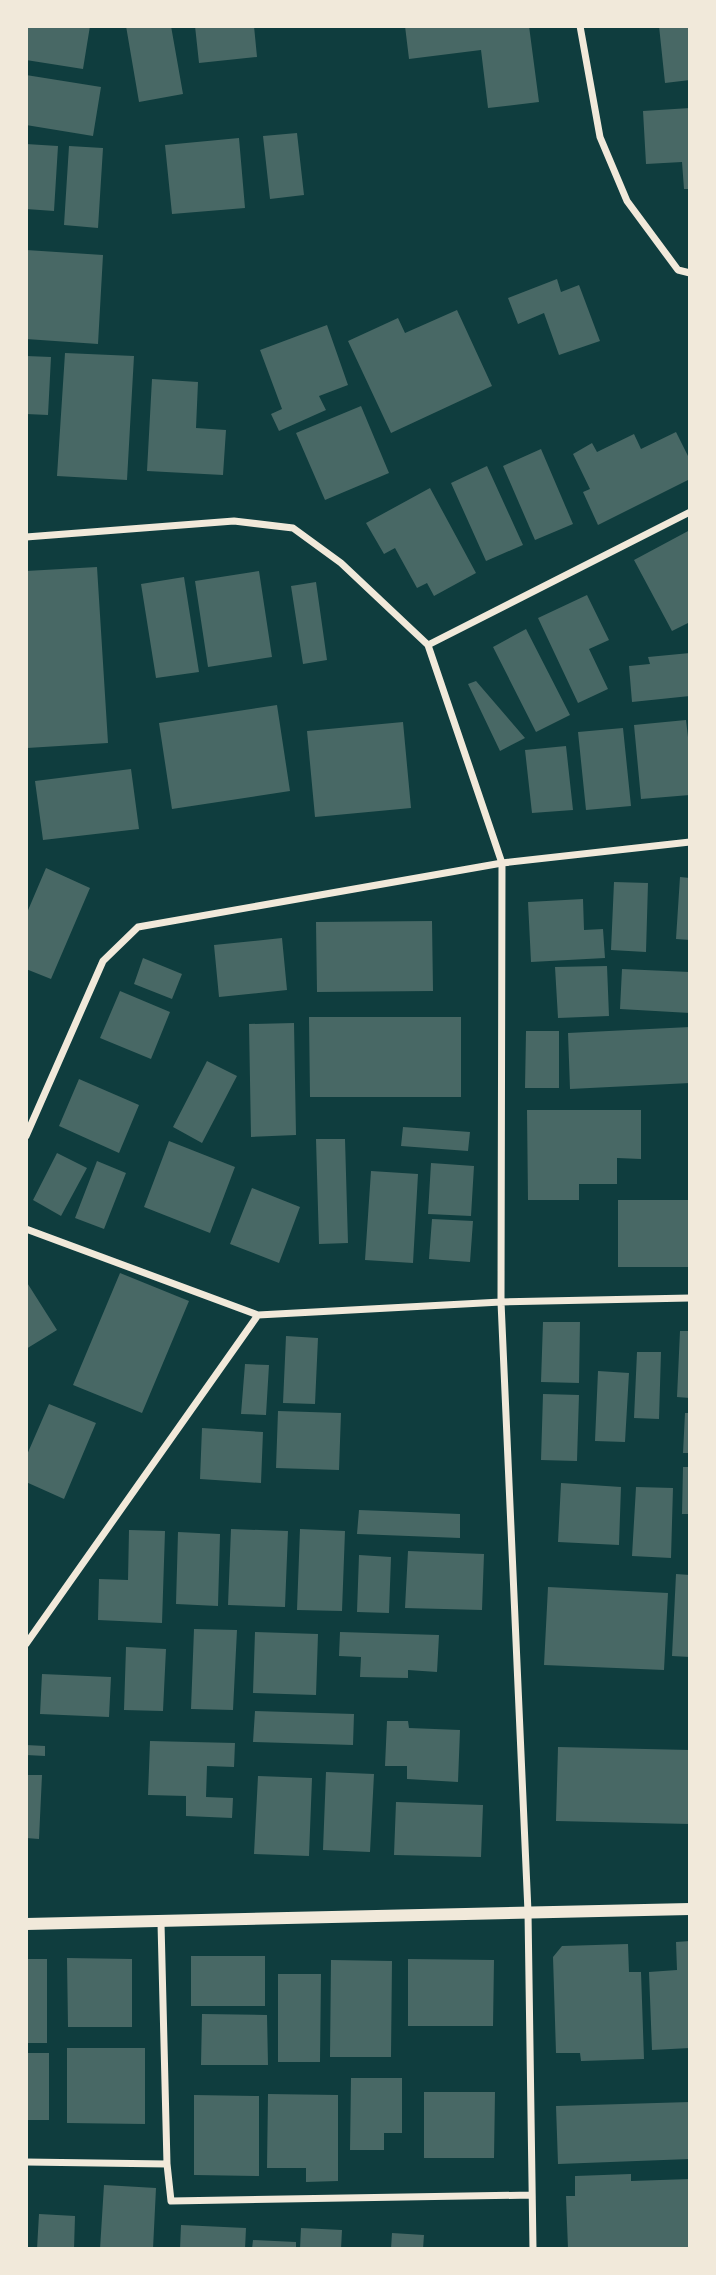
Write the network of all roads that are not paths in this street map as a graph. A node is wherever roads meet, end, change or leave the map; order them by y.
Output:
1 (580, 26) edge
2 (690, 272) edge
3 (690, 512) edge
4 (26, 537) edge
5 (428, 645) junction
6 (690, 842) edge
7 (502, 863) junction
8 (26, 1136) edge
9 (26, 1229) edge
10 (690, 1298) edge
11 (501, 1302) junction
12 (258, 1315) junction
13 (26, 1643) edge
14 (690, 1909) edge
15 (528, 1912) junction
16 (161, 1923) junction
17 (26, 1924) edge
18 (26, 2162) edge
19 (167, 2164) junction
20 (532, 2195) junction
21 (533, 2249) edge

1 - 2 street
3 - 5 street
4 - 5 street
5 - 7 street
6 - 7 street
7 - 8 street
7 - 11 street
9 - 12 street
10 - 11 street
11 - 12 street
11 - 15 street
12 - 13 street
14 - 15 street
15 - 16 street
15 - 20 street
16 - 17 street
16 - 19 street
18 - 19 street
19 - 20 street
20 - 21 street

